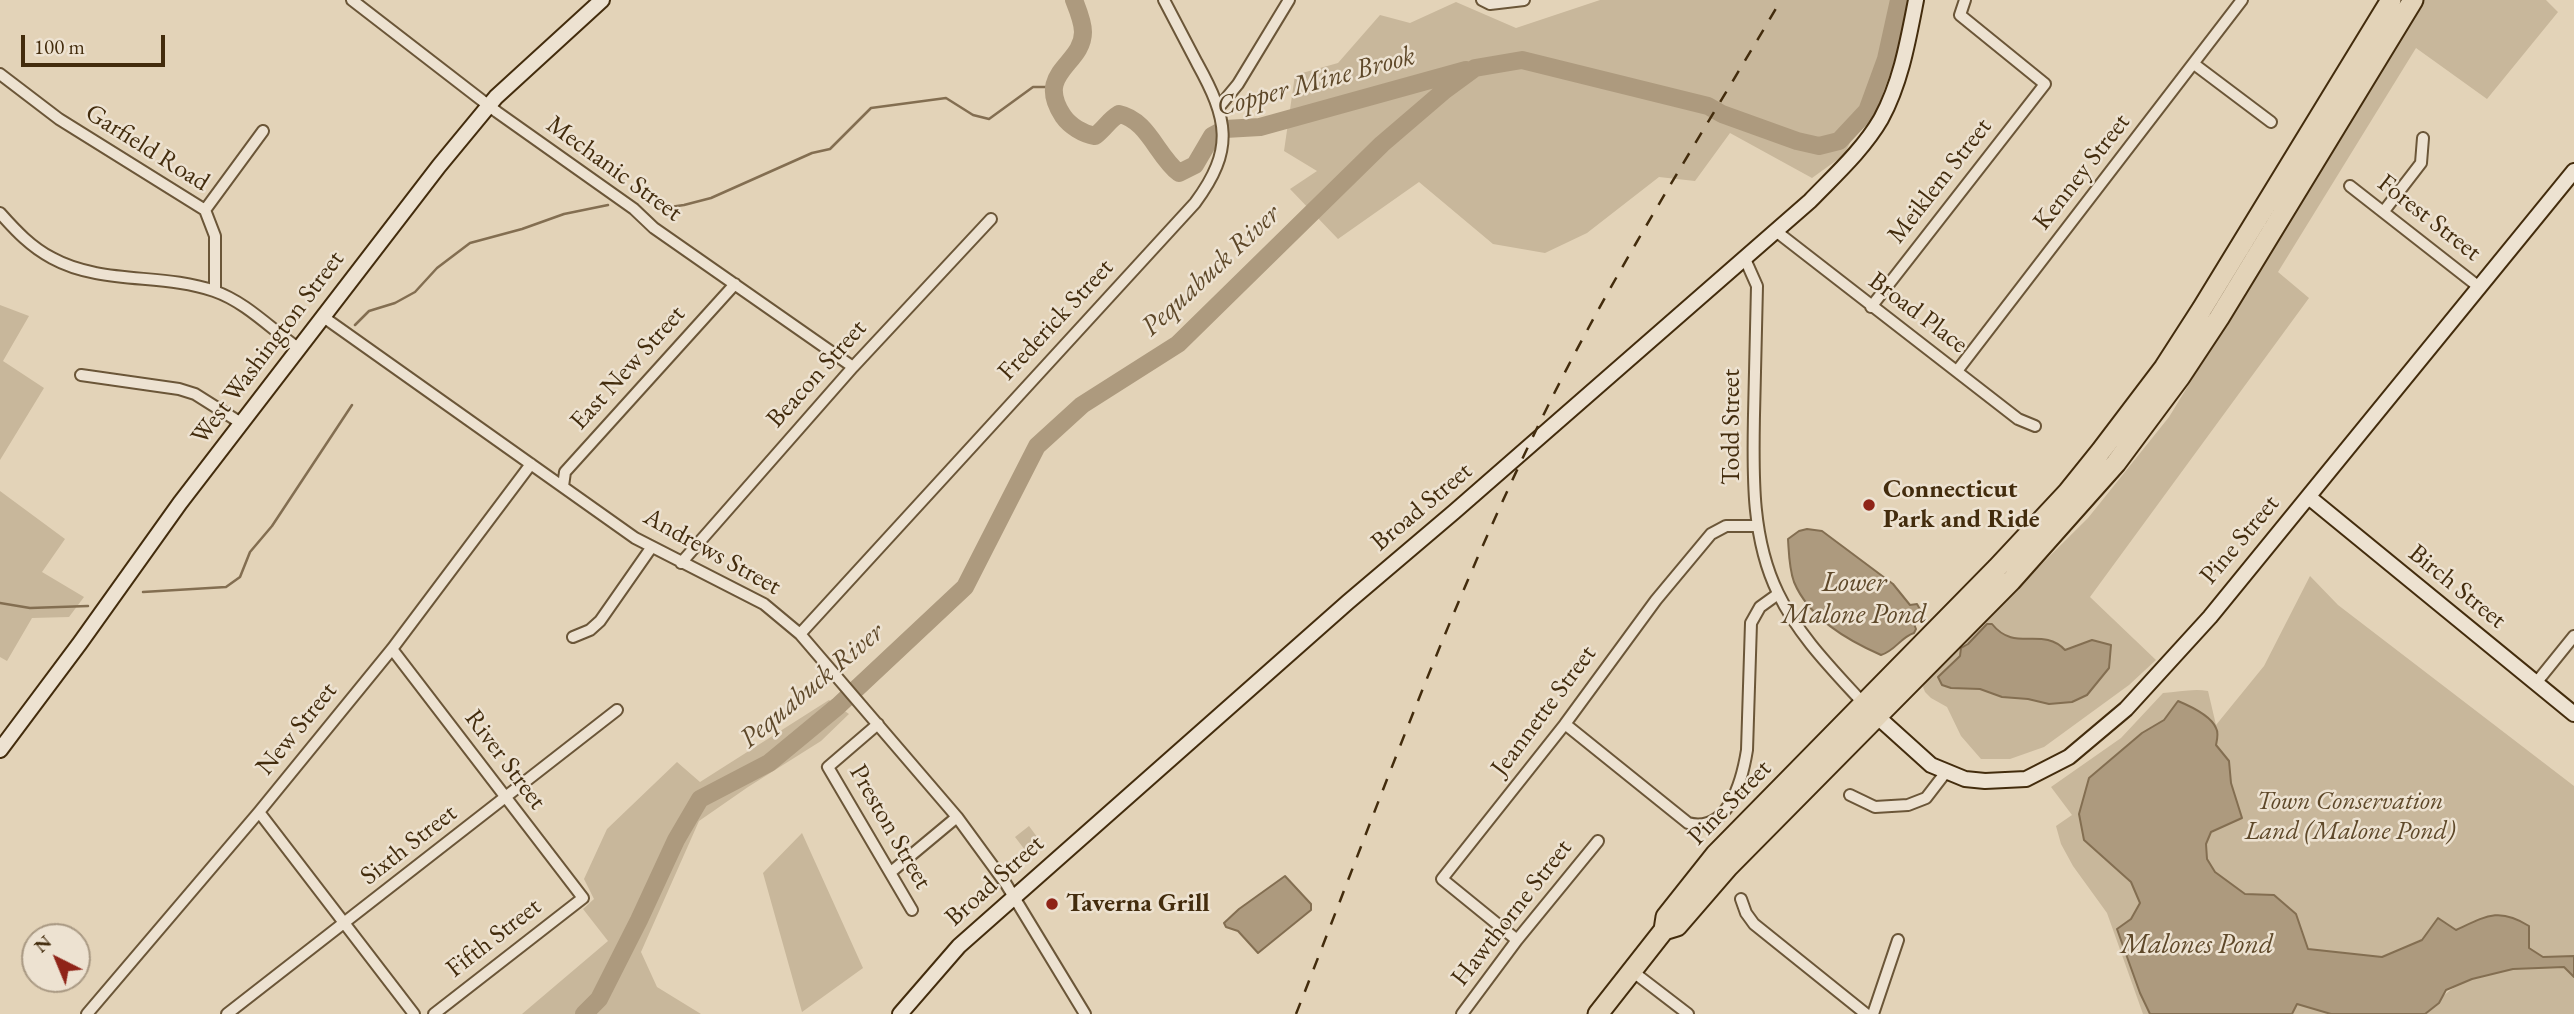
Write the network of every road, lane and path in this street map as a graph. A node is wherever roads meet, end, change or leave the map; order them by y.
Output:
1 (352, 0) edge
2 (602, 0) edge
3 (1164, 0) edge
4 (1289, 0) edge
5 (1524, 0) edge
6 (1916, 0) edge
7 (1965, 0) edge
8 (2242, 0) edge
9 (2391, 0) edge
10 (2413, 0) edge
11 (1486, 2) edge
12 (2194, 64) junction
13 (0, 74) edge
14 (488, 105) junction
15 (1219, 107) junction
16 (2271, 122) dead end
17 (263, 131) dead end
18 (2423, 138) dead end
19 (2574, 171) edge
20 (2350, 186) dead end
21 (205, 210) junction
22 (2384, 211) junction
23 (0, 213) edge
24 (992, 219) dead end
25 (1777, 232) junction
26 (1745, 259) junction
27 (735, 284) junction
28 (2479, 287) junction
29 (215, 291) junction
30 (1871, 307) junction
31 (322, 316) junction
32 (298, 348) junction
33 (853, 367) junction
34 (1957, 371) junction
35 (81, 375) dead end
36 (241, 423) junction
37 (2035, 426) dead end
38 (531, 464) junction
39 (563, 486) junction
40 (2309, 498) junction
41 (1758, 526) junction
42 (651, 548) junction
43 (681, 563) junction
44 (1778, 594) junction
45 (800, 634) junction
46 (2574, 636) edge
47 (573, 637) dead end
48 (392, 649) junction
49 (2536, 683) junction
50 (617, 710) dead end
51 (1870, 710) junction
52 (2574, 714) edge
53 (878, 724) junction
54 (1565, 724) junction
55 (3, 739) edge
56 (1946, 772) junction
57 (1850, 796) dead end
58 (505, 799) junction
59 (258, 812) junction
60 (957, 817) junction
61 (1598, 841) dead end
62 (891, 872) junction
63 (1014, 897) junction
64 (583, 898) joint
65 (1741, 899) dead end
66 (912, 909) dead end
67 (344, 925) junction
68 (1517, 940) junction
69 (1898, 940) dead end
70 (1632, 971) junction
71 (87, 1014) edge
72 (227, 1014) edge
73 (414, 1014) edge
74 (433, 1014) edge
75 (900, 1014) edge
76 (1085, 1014) edge
77 (1462, 1014) edge
78 (1598, 1014) edge
79 (1688, 1014) edge
80 (1866, 1014) edge
81 (1873, 1014) edge

1 - 14 street, Mechanic Street
2 - 14 main road, West Washington Street
3 - 15 street, Frederick Street
4 - 15 street
5 - 11 street
6 - 25 main road, Broad Street
7 - 30 street, Meiklem Street
8 - 12 street, Kenney Street
9 - 51 highway
10 - 51 highway
12 - 16 street
12 - 34 street, Kenney Street
13 - 21 street, Garfield Road
14 - 27 street, Mechanic Street
14 - 31 main road, West Washington Street
15 - 45 street, Frederick Street
17 - 21 street
18 - 22 street
19 - 28 main road, Pine Street
20 - 22 street, Forest Street
21 - 29 street, Garfield Road
22 - 28 street, Forest Street
23 - 29 street
24 - 33 street, Beacon Street
25 - 26 main road, Broad Street
25 - 30 street, Broad Place
26 - 41 street, Todd Street
26 - 63 main road, Broad Street
27 - 33 street, Mechanic Street
27 - 39 street, East New Street
28 - 40 main road, Pine Street
29 - 32 street
30 - 34 street, Broad Place
31 - 32 main road, West Washington Street
31 - 38 street, Andrews Street
32 - 36 main road, West Washington Street
33 - 43 street, Beacon Street
34 - 37 street, Broad Place
35 - 36 street
36 - 55 main road, West Washington Street
38 - 39 street, Andrews Street
38 - 48 street, New Street
39 - 42 street, Andrews Street
40 - 49 main road, Birch Street
40 - 56 main road, Pine Street
41 - 44 street, Todd Street
41 - 54 street, Jeannette Street
42 - 43 street, Andrews Street
42 - 47 street
43 - 45 street, Andrews Street
44 - 51 street, Todd Street
44 - 54 street
45 - 53 street, Andrews Street
46 - 49 street
48 - 58 street, River Street
48 - 59 street, New Street
49 - 52 main road, Birch Street
50 - 58 street, Sixth Street
51 - 56 main road, Pine Street
51 - 70 highway, Pine Street
53 - 60 street, Andrews Street
53 - 62 street, Preston Street
54 - 68 street, Jeannette Street
56 - 57 street
58 - 64 street, River Street
58 - 67 street, Sixth Street
59 - 67 street
59 - 71 street, New Street
60 - 62 street
60 - 63 street, Andrews Street
61 - 68 street, Hawthorne Street
62 - 66 street, Preston Street
63 - 75 main road, Broad Street
63 - 76 street, Andrews Street
64 - 74 street, Fifth Street
65 - 80 street
67 - 72 street, Sixth Street
67 - 73 street
68 - 77 street, Hawthorne Street
69 - 81 street
70 - 78 highway, Pine Street
70 - 79 street

